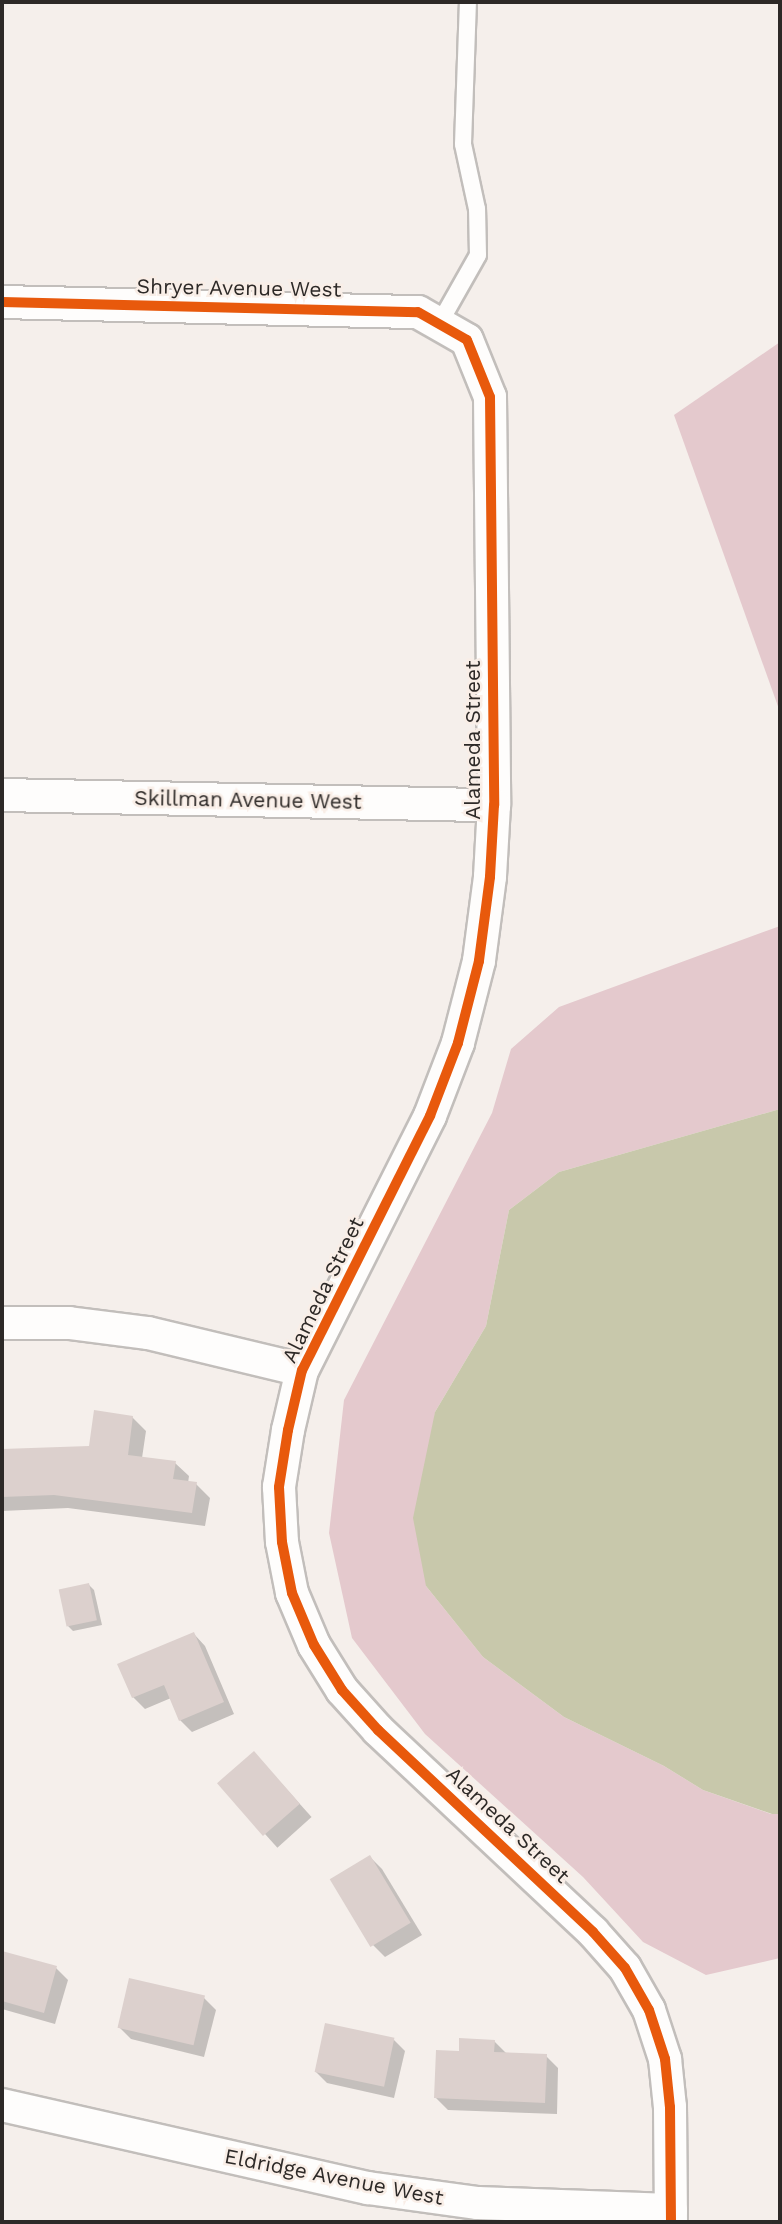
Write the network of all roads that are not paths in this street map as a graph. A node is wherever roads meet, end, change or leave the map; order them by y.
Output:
1 (468, 2) edge
2 (2, 302) edge
3 (439, 324) junction
4 (467, 340) joint
5 (2, 796) edge
6 (494, 805) junction
7 (2, 1323) edge
8 (302, 1370) junction
9 (2, 2105) edge
10 (671, 2216) edge

1 - 3 lane
2 - 3 street, Shryer Avenue West
3 - 4 street, Shryer Avenue West
4 - 6 street, Alameda Street
5 - 6 street, Skillman Avenue West
6 - 8 street, Alameda Street
7 - 8 street
8 - 10 street, Alameda Street
9 - 10 street, Eldridge Avenue West

